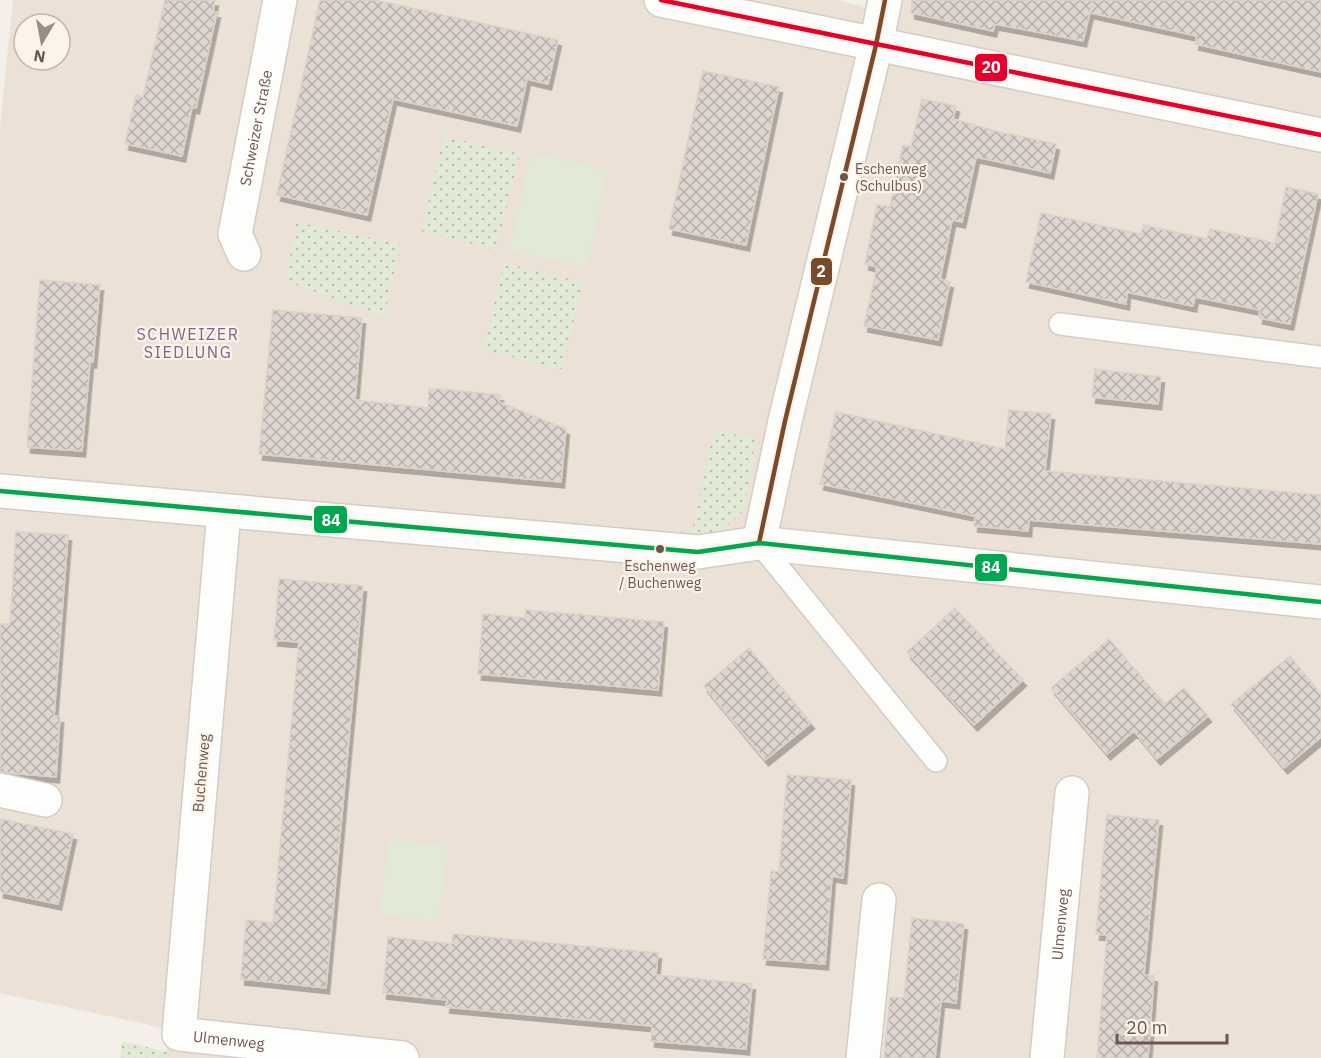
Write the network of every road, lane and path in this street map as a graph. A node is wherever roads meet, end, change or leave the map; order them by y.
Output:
1 (280, 0) edge
2 (661, 0) edge
3 (885, 0) edge
4 (876, 45) junction
5 (1321, 135) edge
6 (244, 254) dead end
7 (1060, 324) dead end
8 (1320, 352) edge
9 (0, 491) edge
10 (224, 512) junction
11 (759, 543) junction
12 (1321, 602) edge
13 (936, 761) dead end
14 (0, 790) edge
15 (1072, 794) dead end
16 (45, 800) dead end
17 (879, 900) dead end
18 (178, 1034) joint
19 (352, 1055) edge
20 (402, 1058) edge
21 (863, 1058) edge
22 (1047, 1058) edge

1 - 6 street, Schweizer Straße
2 - 4 street
3 - 4 street
4 - 5 street
4 - 11 street
7 - 8 lane
9 - 10 street
10 - 11 street
10 - 18 street, Buchenweg
11 - 12 street
11 - 13 lane
14 - 16 street
15 - 22 street, Ulmenweg
17 - 21 street
18 - 19 street, Ulmenweg
19 - 20 street, Ulmenweg

